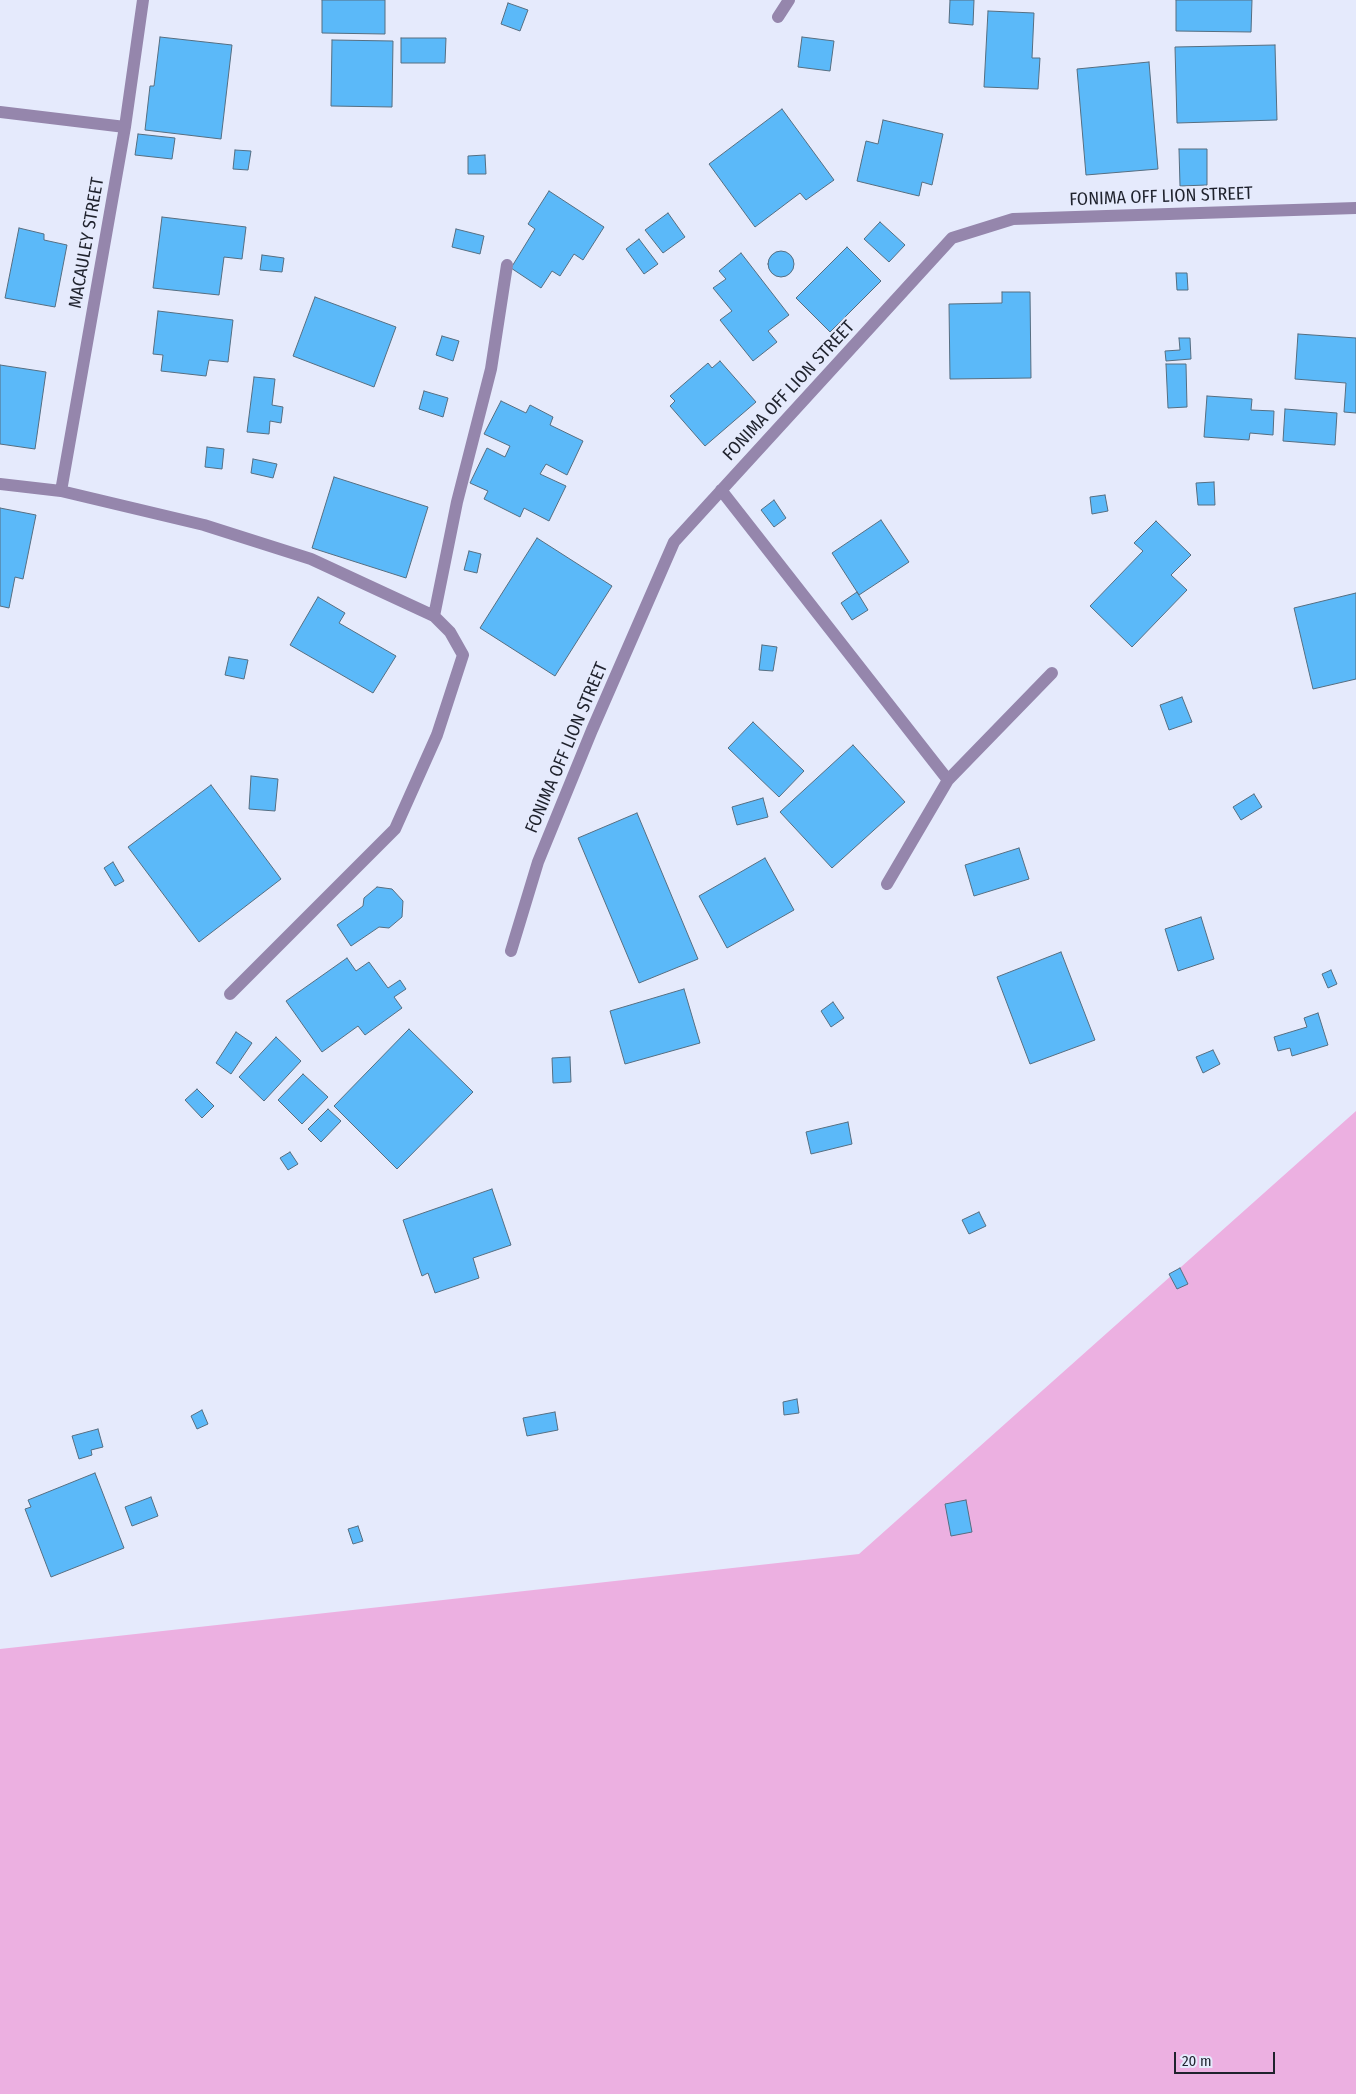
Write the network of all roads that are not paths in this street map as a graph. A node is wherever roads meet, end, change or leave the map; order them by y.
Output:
1 (143, 0) edge
2 (788, 0) edge
3 (778, 17) dead end
4 (0, 112) edge
5 (125, 127) junction
6 (1356, 208) edge
7 (507, 265) dead end
8 (0, 484) edge
9 (721, 490) junction
10 (61, 491) junction
11 (434, 616) junction
12 (1052, 673) dead end
13 (948, 780) junction
14 (887, 884) dead end
15 (511, 951) dead end
16 (230, 994) dead end

1 - 5 street, MACAULEY STREET
2 - 3 street
4 - 5 street
5 - 10 street, MACAULEY STREET
6 - 9 street, FONIMA OFF LION STREET
7 - 11 street
8 - 10 street
9 - 13 street
9 - 15 street, FONIMA OFF LION STREET
10 - 11 street
11 - 16 street
12 - 13 street
13 - 14 street

